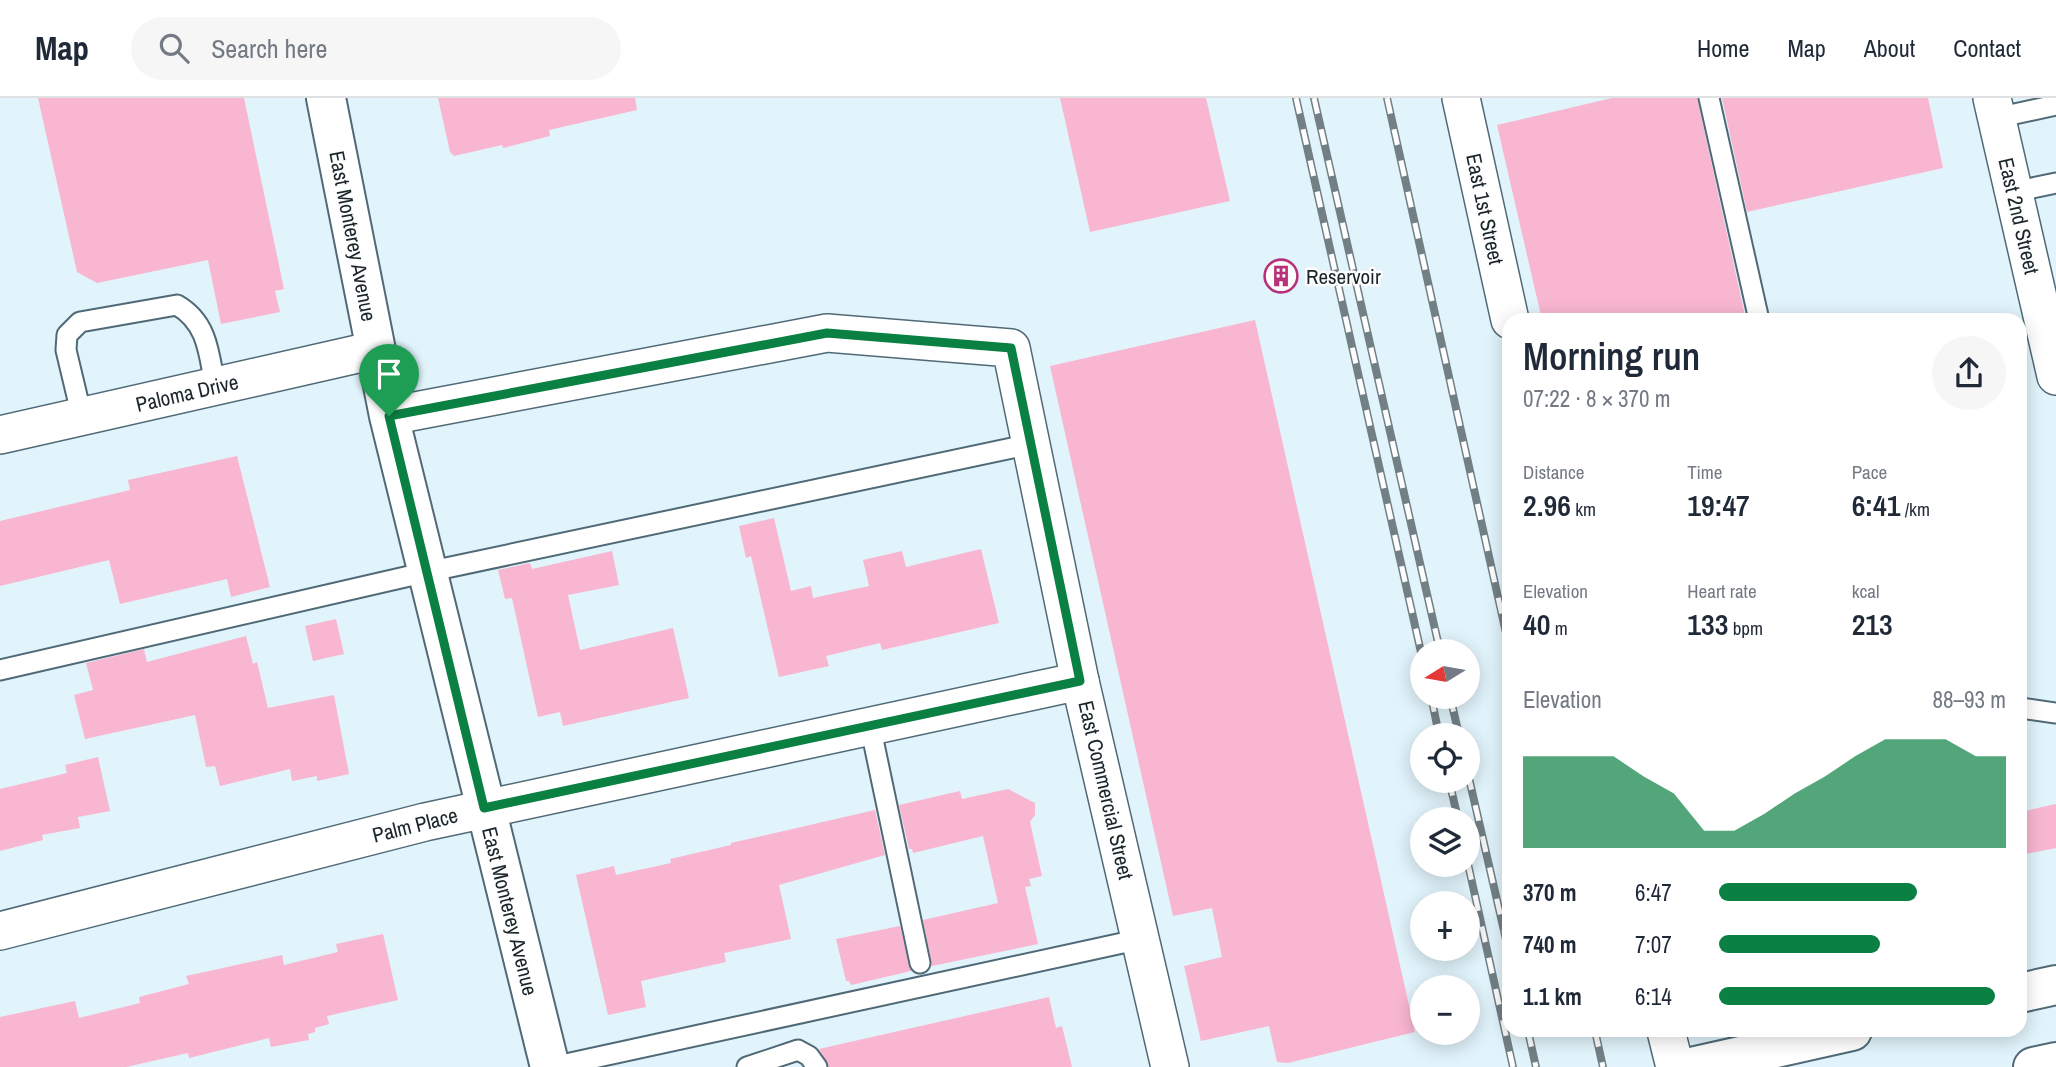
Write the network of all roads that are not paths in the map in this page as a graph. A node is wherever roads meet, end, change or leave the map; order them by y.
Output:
1 (326, 98) edge
2 (1461, 98) edge
3 (1709, 98) edge
4 (2056, 105) edge
5 (1994, 108) edge
6 (2056, 183) edge
7 (2013, 192) junction
8 (1508, 313) edge
9 (1757, 313) edge
10 (375, 350) junction
11 (2056, 376) edge
12 (215, 386) junction
13 (389, 416) junction
14 (82, 417) junction
15 (0, 435) edge
16 (1031, 444) junction
17 (427, 572) junction
18 (0, 670) edge
19 (1080, 681) junction
20 (2027, 709) edge
21 (2056, 713) edge
22 (870, 725) junction
23 (484, 808) junction
24 (0, 931) edge
25 (1141, 939) junction
26 (920, 963) dead end
27 (2056, 985) edge
28 (2027, 991) edge
29 (1668, 1037) edge
30 (1825, 1037) edge
31 (2056, 1062) edge
32 (551, 1067) edge
33 (747, 1067) edge
34 (817, 1067) edge
35 (1171, 1067) edge
36 (1675, 1067) edge
37 (1691, 1067) edge
38 (2033, 1067) edge

1 - 10 street, East Monterey Avenue
2 - 8 street, East 1st Street
3 - 9 lane
4 - 5 lane
5 - 7 street, East 2nd Street
6 - 7 lane
7 - 11 street, East 2nd Street
10 - 12 street, Paloma Drive
10 - 13 street, East Monterey Avenue
12 - 14 street, Paloma Drive
12 - 14 lane
13 - 16 street, East Commercial Street
13 - 17 street, East Monterey Avenue
14 - 15 street, Paloma Drive
16 - 17 lane
16 - 19 street, East Commercial Street
17 - 18 lane
17 - 23 street, East Monterey Avenue
19 - 22 street, Palm Place
19 - 25 street, East Commercial Street
20 - 21 lane
22 - 23 street, Palm Place
22 - 26 lane
23 - 24 street, Palm Place
23 - 32 street, East Monterey Avenue
25 - 32 lane
25 - 35 street, East Commercial Street
27 - 28 street
29 - 36 street
30 - 37 street
31 - 38 street
33 - 34 lane

